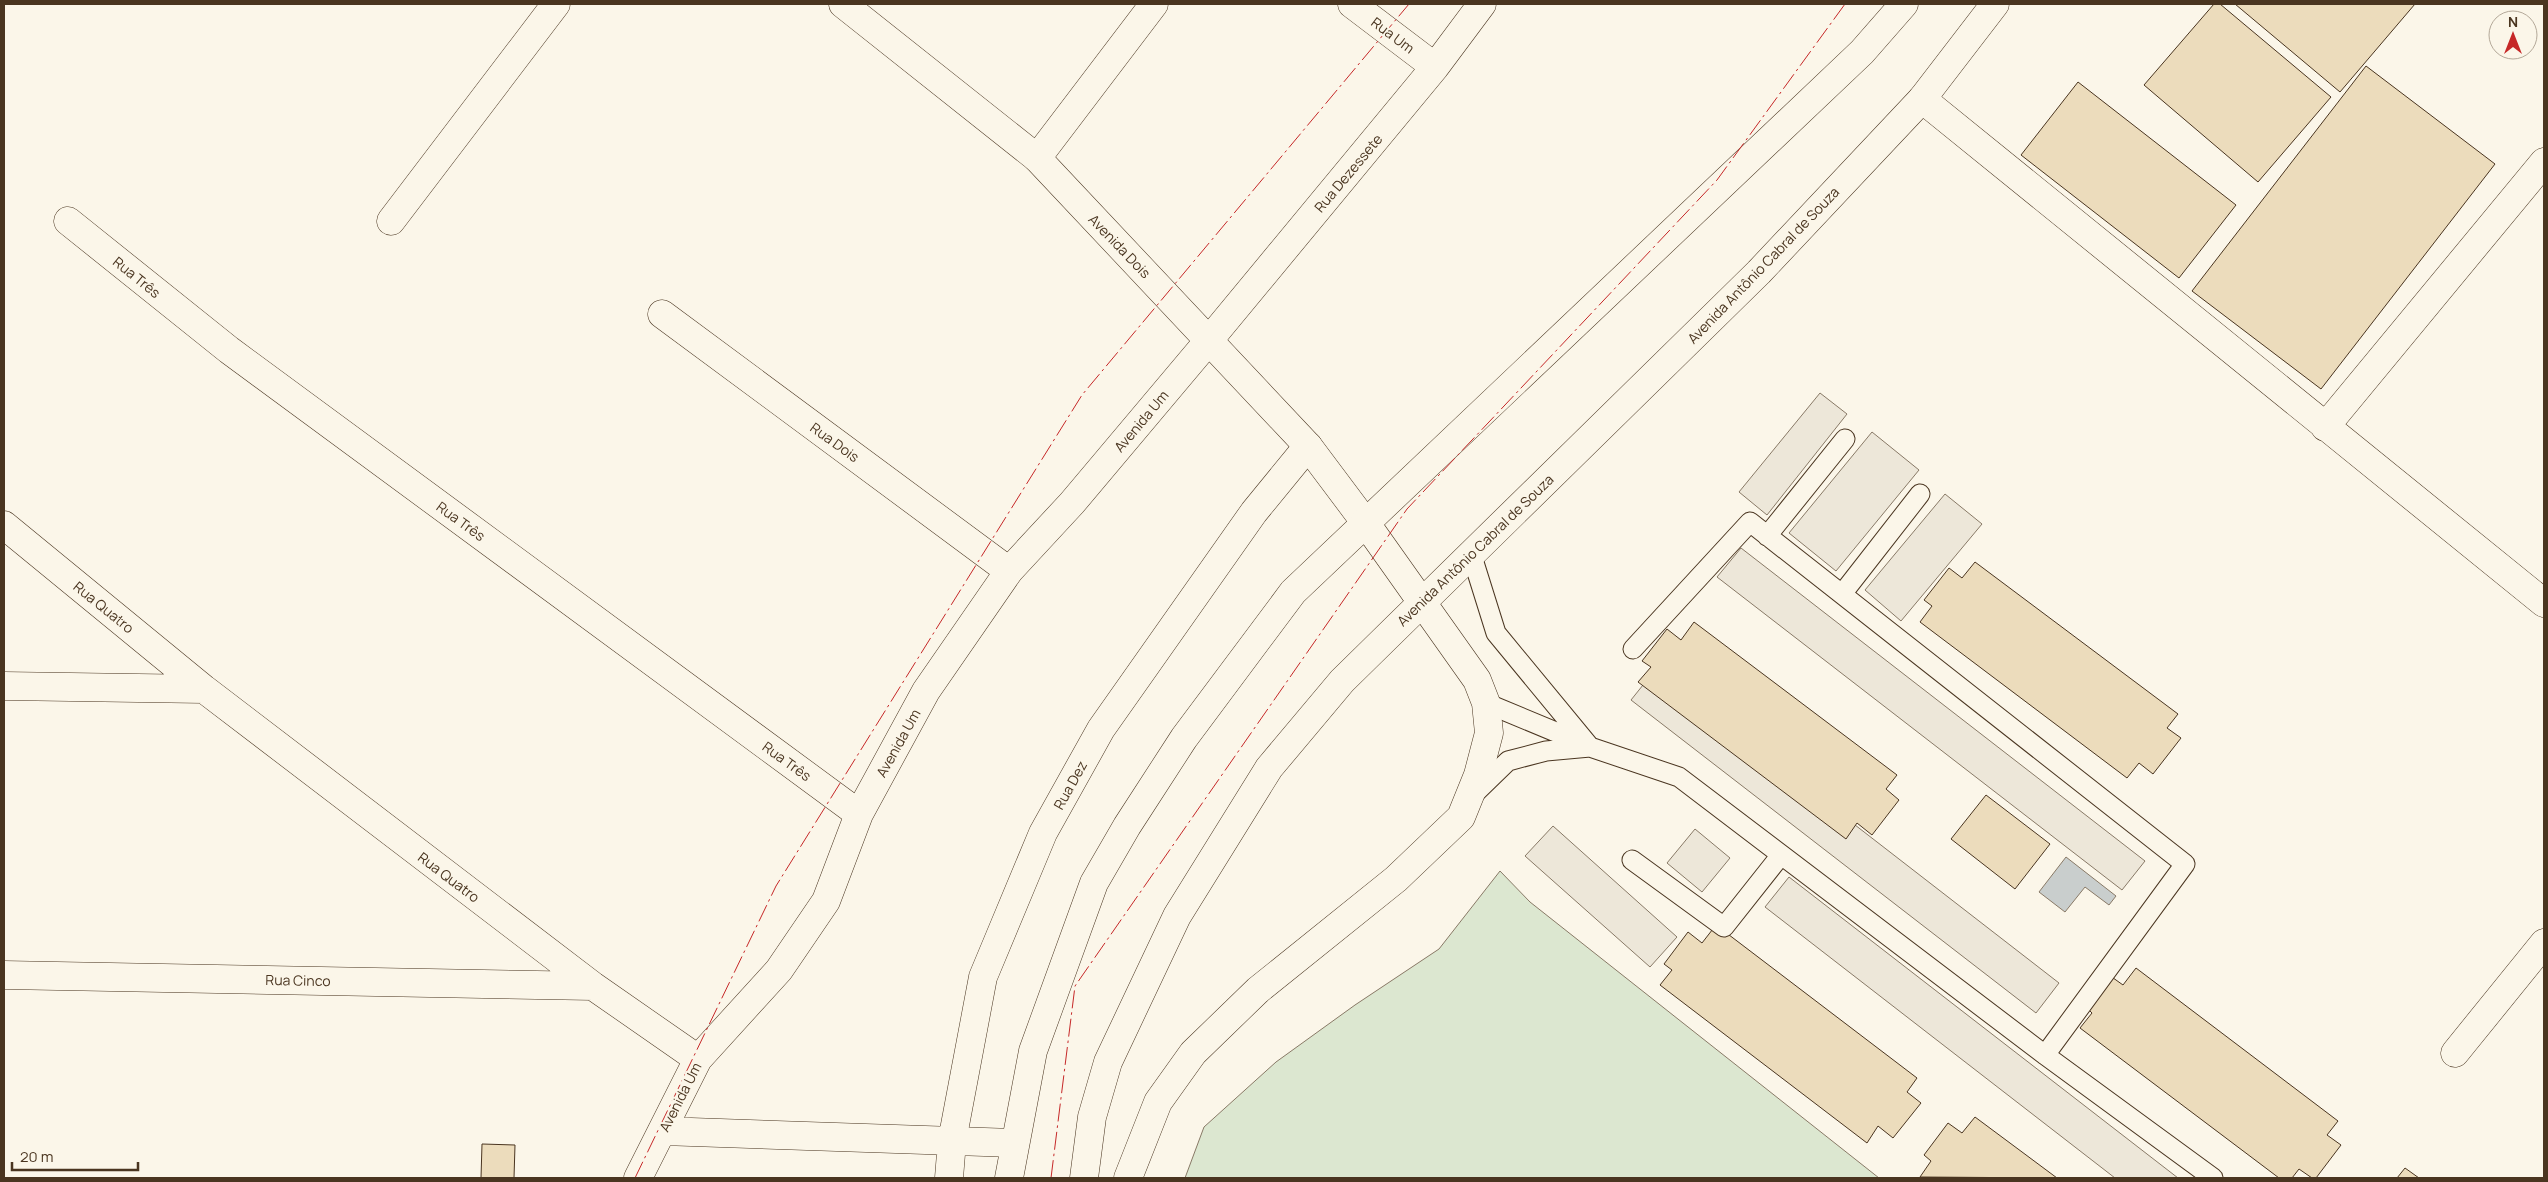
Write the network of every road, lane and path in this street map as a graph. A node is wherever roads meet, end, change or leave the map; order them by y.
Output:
1 (556, 4) edge
2 (843, 4) edge
3 (1154, 4) edge
4 (1352, 4) edge
5 (1482, 4) edge
6 (1904, 4) edge
7 (1995, 4) edge
8 (1435, 67) junction
9 (1922, 98) junction
10 (1037, 158) junction
11 (2544, 162) edge
12 (68, 222) dead end
13 (391, 222) dead end
14 (662, 314) dead end
15 (1210, 340) junction
16 (2325, 427) junction
17 (1845, 439) dead end
18 (1308, 446) junction
19 (1920, 494) dead end
20 (1365, 522) junction
21 (4, 525) edge
22 (1767, 536) junction
23 (1471, 553) junction
24 (1009, 571) junction
25 (1842, 594) junction
26 (1421, 601) junction
27 (2544, 603) edge
28 (1633, 649) dead end
29 (4, 686) edge
30 (204, 689) junction
31 (1486, 703) junction
32 (1590, 747) junction
33 (1468, 800) junction
34 (859, 814) junction
35 (1781, 855) junction
36 (1632, 860) dead end
37 (2544, 943) edge
38 (4, 975) edge
39 (592, 986) junction
40 (2455, 1053) dead end
41 (2045, 1054) junction
42 (698, 1059) junction
43 (662, 1131) junction
44 (952, 1141) junction
45 (1014, 1142) junction
46 (638, 1178) edge
47 (949, 1178) edge
48 (1009, 1178) edge
49 (1084, 1178) edge
50 (1128, 1178) edge
51 (2213, 1178) edge

1 - 13 main road
2 - 10 main road, Avenida Dois
3 - 10 main road
4 - 8 main road, Rua Um
5 - 8 main road, Rua Dezessete
6 - 20 main road
7 - 9 main road, Avenida Antônio Cabral de Souza
8 - 15 main road, Rua Dezessete
9 - 16 main road
9 - 23 main road, Avenida Antônio Cabral de Souza
10 - 15 main road, Avenida Dois
11 - 16 main road
12 - 34 main road, Rua Três
14 - 24 main road, Rua Dois
15 - 18 main road, Avenida Dois
15 - 24 main road, Avenida Um
16 - 27 main road
17 - 22 lane
18 - 20 main road, Avenida Dois
18 - 44 main road, Rua Dez
19 - 25 lane
20 - 26 main road, Avenida Dois
20 - 45 main road
21 - 30 main road, Rua Quatro
22 - 25 lane
22 - 28 lane
23 - 26 main road, Avenida Antônio Cabral de Souza
23 - 32 lane
24 - 34 main road, Avenida Um
25 - 41 lane
26 - 31 main road, Avenida Dois
26 - 49 main road, Avenida Antônio Cabral de Souza
29 - 30 main road
30 - 39 main road, Rua Quatro
31 - 32 lane
31 - 33 main road, Avenida Dois
32 - 33 lane
32 - 35 lane
33 - 50 main road, Avenida Dois
34 - 42 main road, Avenida Um
35 - 36 lane
35 - 41 lane
37 - 40 main road
38 - 39 main road, Rua Cinco
39 - 42 main road, Rua Quatro
41 - 51 lane
42 - 43 main road, Avenida Um
43 - 44 main road
43 - 46 main road, Avenida Um
44 - 45 main road
44 - 47 main road, Rua Dez
45 - 48 main road

